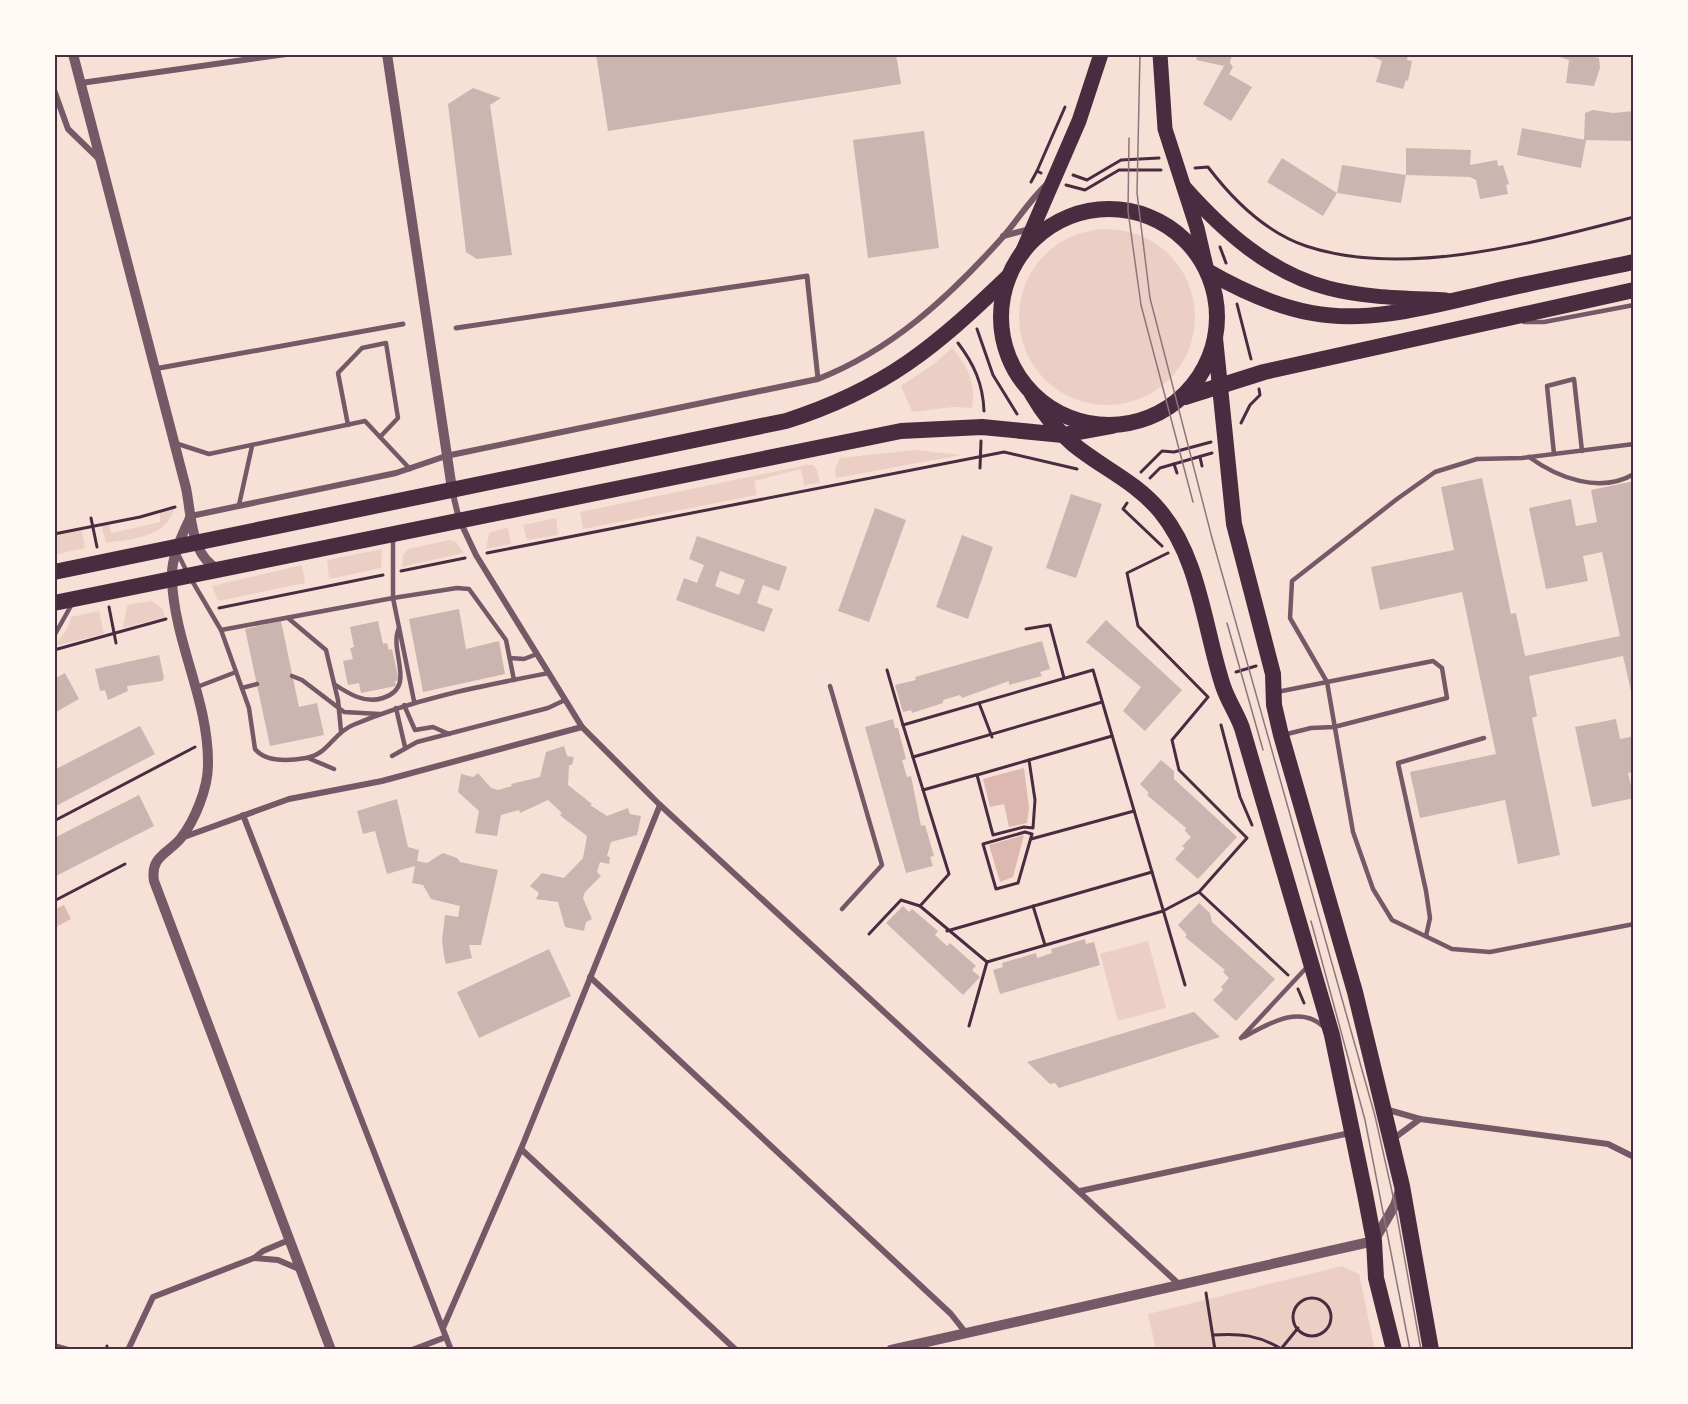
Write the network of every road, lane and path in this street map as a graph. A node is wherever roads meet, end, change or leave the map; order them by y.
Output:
1 (73, 54) edge
2 (286, 54) edge
3 (387, 54) edge
4 (1101, 54) edge
5 (1160, 54) edge
6 (81, 84) junction
7 (54, 90) edge
8 (1066, 105) dead end
9 (1042, 161) junction
10 (102, 162) junction
11 (1170, 165) junction
12 (1194, 168) dead end
13 (1037, 171) dead end
14 (1055, 174) junction
15 (1067, 185) dead end
16 (1184, 187) junction
17 (1634, 218) edge
18 (1060, 221) junction
19 (1031, 230) junction
20 (1003, 237) junction
21 (1219, 240) dead end
22 (1021, 255) junction
23 (1634, 262) edge
24 (1227, 267) dead end
25 (1207, 271) junction
26 (1009, 276) junction
27 (1634, 290) edge
28 (1236, 300) dead end
29 (1455, 300) junction
30 (1634, 305) edge
31 (967, 317) junction
32 (1506, 319) junction
33 (404, 324) dead end
34 (456, 328) dead end
35 (950, 333) junction
36 (1215, 338) junction
37 (153, 369) junction
38 (1255, 375) junction
39 (818, 379) junction
40 (1218, 385) junction
41 (1032, 394) junction
42 (1179, 400) junction
43 (1240, 424) dead end
44 (348, 425) junction
45 (1112, 426) junction
46 (982, 427) junction
47 (1016, 432) junction
48 (1063, 435) junction
49 (380, 437) junction
50 (173, 442) junction
51 (1206, 443) dead end
52 (1634, 444) edge
53 (252, 446) junction
54 (1224, 449) junction
55 (1582, 451) junction
56 (1554, 454) junction
57 (446, 456) junction
58 (981, 456) junction
59 (1200, 457) junction
60 (1529, 457) junction
61 (1047, 461) dead end
62 (1174, 464) junction
63 (1202, 466) dead end
64 (980, 468) dead end
65 (410, 469) junction
66 (1177, 473) dead end
67 (1634, 474) edge
68 (1138, 482) junction
69 (452, 489) junction
70 (189, 504) junction
71 (239, 505) junction
72 (191, 516) junction
73 (459, 519) junction
74 (393, 533) junction
75 (54, 534) edge
76 (196, 542) junction
77 (177, 549) junction
78 (476, 555) junction
79 (219, 570) junction
80 (54, 572) edge
81 (392, 573) junction
82 (189, 576) junction
83 (171, 580) junction
84 (393, 598) junction
85 (74, 599) junction
86 (54, 603) edge
87 (209, 610) junction
88 (178, 616) junction
89 (288, 618) junction
90 (399, 628) junction
91 (1026, 629) dead end
92 (221, 630) junction
93 (54, 636) edge
94 (54, 650) edge
95 (537, 654) junction
96 (510, 658) junction
97 (1269, 662) junction
98 (887, 670) dead end
99 (236, 672) junction
100 (549, 673) junction
101 (292, 676) dead end
102 (1220, 676) junction
103 (1064, 678) junction
104 (514, 680) junction
105 (1327, 682) junction
106 (257, 684) dead end
107 (334, 684) junction
108 (830, 686) dead end
109 (197, 687) junction
110 (242, 688) junction
111 (1274, 692) junction
112 (565, 700) junction
113 (414, 701) junction
114 (1102, 702) junction
115 (979, 703) junction
116 (404, 705) junction
117 (396, 708) junction
118 (337, 709) junction
119 (382, 714) junction
120 (1224, 718) dead end
121 (903, 725) junction
122 (582, 727) junction
123 (1334, 727) junction
124 (341, 731) junction
125 (449, 734) junction
126 (1281, 735) junction
127 (992, 736) junction
128 (1112, 736) junction
129 (1484, 738) dead end
130 (405, 747) junction
131 (189, 749) dead end
132 (392, 756) dead end
133 (913, 757) junction
134 (308, 758) junction
135 (1029, 760) junction
136 (334, 769) dead end
137 (1240, 772) dead end
138 (977, 775) junction
139 (923, 790) junction
140 (660, 805) junction
141 (1134, 811) junction
142 (243, 815) junction
143 (54, 821) edge
144 (1257, 836) dead end
145 (1248, 838) junction
146 (181, 839) junction
147 (1030, 839) junction
148 (125, 864) dead end
149 (1152, 872) junction
150 (1199, 892) junction
151 (54, 901) edge
152 (920, 906) junction
153 (1034, 906) junction
154 (842, 909) dead end
155 (1163, 911) junction
156 (1634, 924) edge
157 (947, 931) junction
158 (870, 934) dead end
159 (1426, 936) junction
160 (1045, 945) junction
161 (987, 962) junction
162 (1310, 962) junction
163 (590, 977) junction
164 (1295, 981) junction
165 (1185, 986) dead end
166 (1310, 1018) junction
167 (969, 1026) dead end
168 (1332, 1035) junction
169 (1382, 1108) junction
170 (1420, 1119) junction
171 (1353, 1133) junction
172 (1390, 1141) junction
173 (521, 1149) junction
174 (1634, 1157) edge
175 (1402, 1186) junction
176 (1080, 1191) junction
177 (289, 1240) junction
178 (1374, 1241) junction
179 (254, 1258) junction
180 (299, 1269) junction
181 (1182, 1286) junction
182 (1205, 1290) dead end
183 (442, 1328) junction
184 (1298, 1328) junction
185 (967, 1334) junction
186 (1213, 1335) junction
187 (446, 1337) junction
188 (54, 1346) edge
189 (68, 1350) edge
190 (128, 1350) edge
191 (331, 1350) edge
192 (411, 1350) edge
193 (452, 1350) edge
194 (736, 1350) edge
195 (891, 1350) edge
196 (1215, 1350) edge
197 (1281, 1350) edge
198 (1394, 1350) edge
199 (1431, 1350) edge

1 - 6 street
2 - 6 street
3 - 57 street
4 - 14 main road
5 - 11 main road
6 - 10 street
7 - 10 street
8 - 9 path
9 - 13 path
9 - 14 path
10 - 37 street
11 - 14 path
11 - 15 path
11 - 16 main road
12 - 17 path
14 - 19 main road
14 - 20 street
16 - 25 main road
16 - 29 main road
18 - 19 street
18 - 22 highway
18 - 25 highway
19 - 20 street
19 - 22 main road
20 - 39 street
21 - 24 path
22 - 26 highway
23 - 29 highway
25 - 29 highway
25 - 36 highway
26 - 31 highway
26 - 41 highway
27 - 32 highway
28 - 38 path
30 - 32 lane
31 - 35 highway
31 - 47 path
32 - 38 highway
33 - 37 street
34 - 39 street
35 - 46 path
35 - 69 highway
36 - 40 highway
36 - 42 highway
37 - 50 street
38 - 40 highway
38 - 43 path
39 - 57 street
40 - 42 highway
40 - 54 highway
41 - 45 highway
41 - 48 highway
42 - 45 highway
44 - 49 lane
44 - 49 lane
44 - 53 lane
45 - 48 highway
46 - 47 highway
46 - 58 path
46 - 73 highway
47 - 48 highway
48 - 68 highway
49 - 65 lane
50 - 53 lane
50 - 70 street
51 - 68 path
52 - 55 lane
53 - 71 lane
54 - 59 path
54 - 97 highway
55 - 56 lane
55 - 56 lane
56 - 60 lane
57 - 65 street
57 - 69 street
58 - 61 path
58 - 64 path
58 - 78 path
59 - 62 path
59 - 63 path
60 - 67 lane
60 - 105 lane
62 - 66 path
62 - 68 path
65 - 71 street
68 - 102 highway
68 - 145 path
69 - 73 street
69 - 76 highway
70 - 72 street
70 - 75 path
71 - 72 street
72 - 76 street
72 - 77 street
73 - 74 highway
73 - 78 street
74 - 79 highway
74 - 81 lane
76 - 77 highway
76 - 79 street
77 - 80 highway
77 - 82 lane
77 - 83 street
78 - 81 path
78 - 95 street
79 - 82 highway
81 - 84 lane
81 - 87 path
82 - 83 highway
82 - 87 lane
83 - 85 highway
83 - 88 street
84 - 89 lane
84 - 90 lane
84 - 96 lane
85 - 86 highway
85 - 93 lane
87 - 92 lane
88 - 94 path
88 - 109 street
89 - 92 lane
89 - 107 lane
90 - 107 lane
90 - 113 lane
91 - 103 path
92 - 99 lane
95 - 96 lane
95 - 100 street
96 - 104 lane
97 - 102 path
97 - 111 highway
98 - 121 path
99 - 109 lane
99 - 110 lane
100 - 104 lane
100 - 112 street
101 - 118 lane
102 - 162 highway
103 - 114 path
103 - 115 path
104 - 113 lane
105 - 111 lane
105 - 123 lane
105 - 123 lane
106 - 110 lane
107 - 118 lane
108 - 154 lane
109 - 146 street
110 - 134 lane
111 - 126 highway
112 - 122 street
112 - 125 lane
113 - 116 lane
114 - 127 path
114 - 128 path
115 - 121 path
115 - 127 path
116 - 117 lane
116 - 125 lane
117 - 119 lane
117 - 130 lane
118 - 119 lane
118 - 124 lane
119 - 124 lane
120 - 137 path
121 - 133 path
122 - 140 street
122 - 142 street
123 - 126 lane
123 - 159 lane
124 - 134 lane
125 - 130 lane
126 - 169 highway
127 - 133 path
128 - 135 path
128 - 141 path
129 - 159 lane
130 - 132 lane
131 - 143 path
133 - 139 path
134 - 136 lane
135 - 138 path
135 - 138 path
138 - 139 path
139 - 152 path
140 - 163 street
140 - 176 street
141 - 147 path
141 - 149 path
142 - 146 street
142 - 183 street
144 - 145 path
145 - 150 path
146 - 177 street
147 - 147 path
148 - 151 path
149 - 153 path
149 - 155 path
150 - 155 path
150 - 164 path
152 - 157 path
152 - 158 path
153 - 157 path
153 - 160 path
155 - 160 path
155 - 165 path
156 - 159 lane
157 - 161 path
160 - 161 path
161 - 167 path
162 - 164 lane
162 - 168 highway
163 - 173 street
163 - 185 street
164 - 166 path
164 - 166 lane
166 - 168 lane
168 - 171 highway
169 - 170 street
169 - 172 highway
170 - 172 street
170 - 174 street
171 - 176 street
171 - 178 highway
172 - 175 highway
173 - 183 street
173 - 194 street
175 - 178 street
175 - 199 highway
176 - 181 street
177 - 179 street
177 - 180 street
178 - 181 street
178 - 198 highway
179 - 180 street
179 - 190 street
180 - 191 street
181 - 185 street
182 - 186 path
183 - 187 street
184 - 184 path
184 - 197 path
185 - 195 street
186 - 196 path
186 - 197 path
187 - 192 street
187 - 193 street
188 - 189 street

